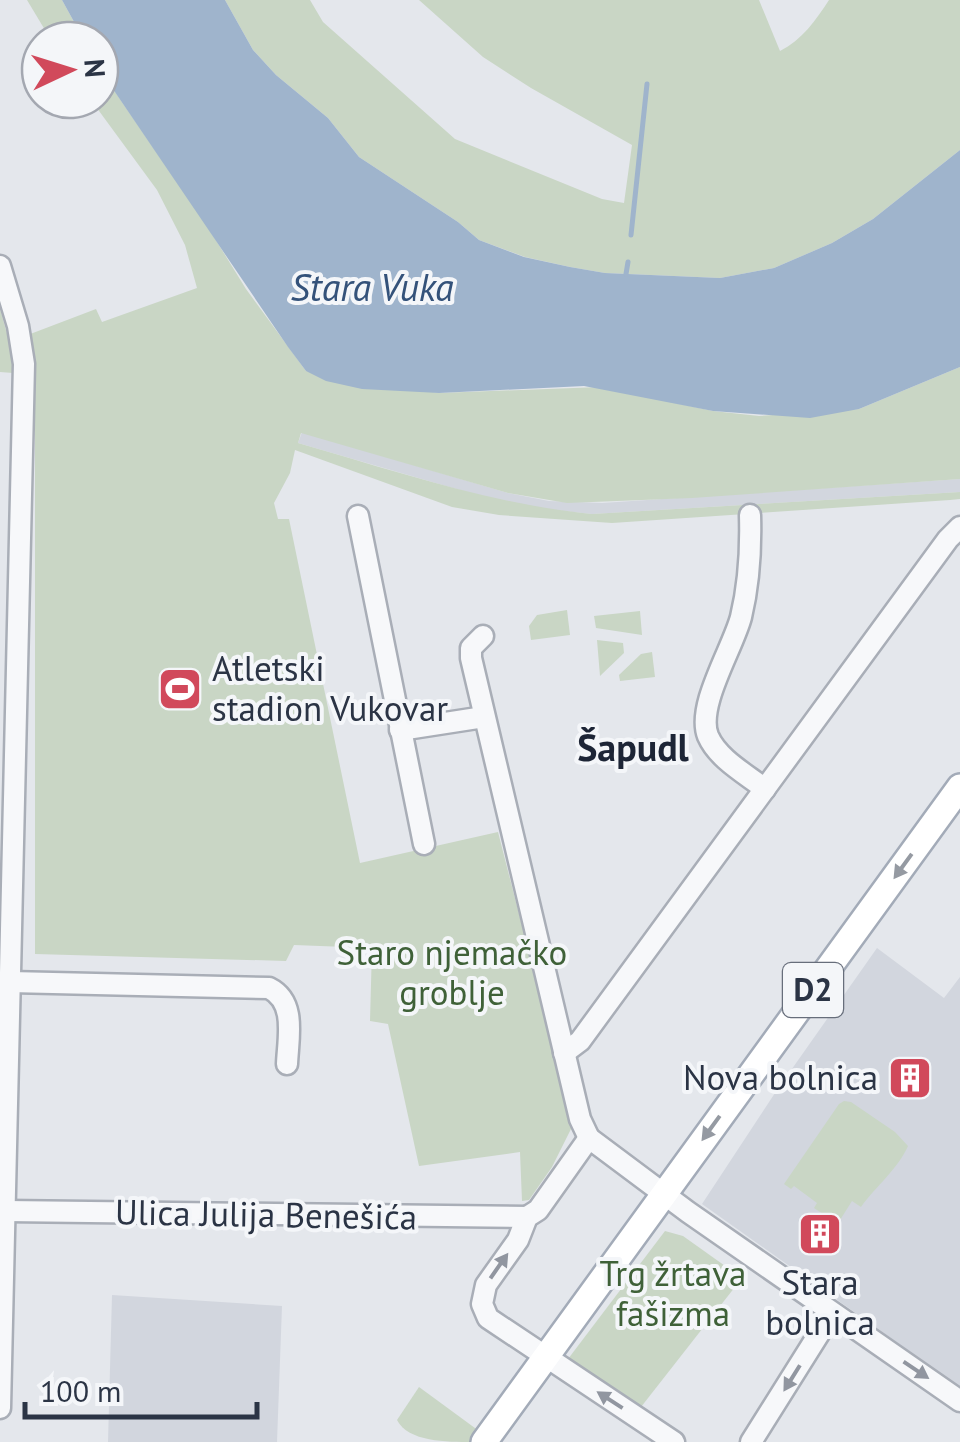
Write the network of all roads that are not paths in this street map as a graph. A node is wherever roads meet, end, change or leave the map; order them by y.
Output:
1 (0, 266) edge
2 (750, 515) dead end
3 (358, 516) dead end
4 (960, 527) edge
5 (483, 636) dead end
6 (484, 717) junction
7 (400, 730) junction
8 (960, 786) edge
9 (765, 789) junction
10 (424, 844) dead end
11 (10, 982) junction
12 (564, 1053) junction
13 (287, 1064) dead end
14 (589, 1138) junction
15 (664, 1193) junction
16 (6, 1210) junction
17 (527, 1217) junction
18 (832, 1313) junction
19 (546, 1357) junction
20 (960, 1400) edge
21 (0, 1408) edge
22 (484, 1442) edge
23 (674, 1442) edge
24 (751, 1442) edge

1 - 11 street
2 - 9 street
3 - 7 street
4 - 9 street
5 - 6 street
6 - 7 street
6 - 12 street
7 - 10 street
8 -> 15 main road, D2
9 - 12 street
11 - 13 street
11 - 16 street
12 - 14 street
14 - 15 street
14 - 17 street
15 - 18 street
15 - 19 main road, D2
16 - 17 street, Ulica Julija Benešića
16 - 21 street
19 -> 17 street
18 -> 20 street
18 -> 24 street
19 - 22 main road, D2
23 -> 19 street

